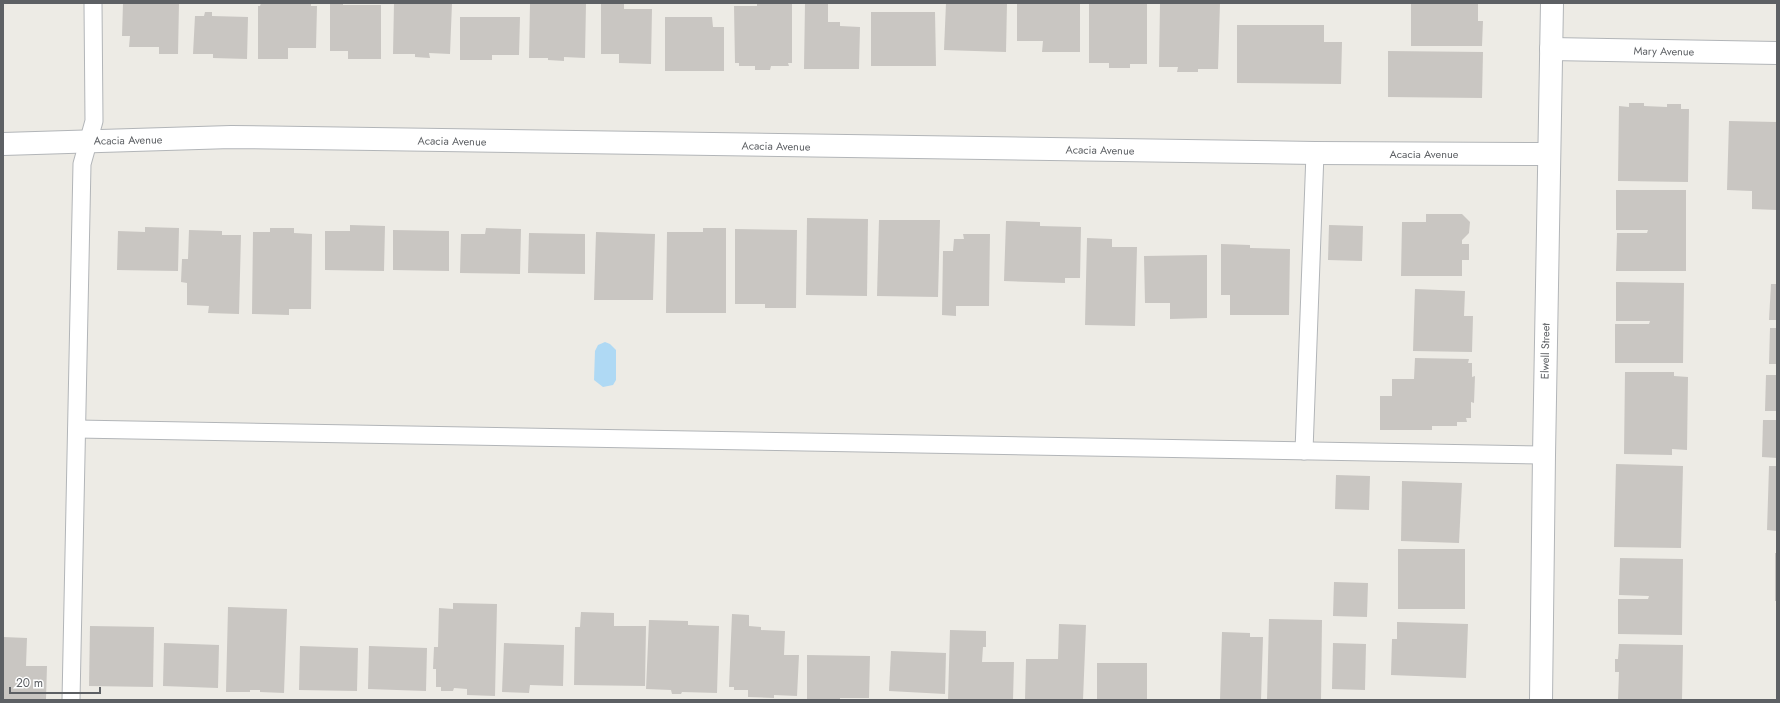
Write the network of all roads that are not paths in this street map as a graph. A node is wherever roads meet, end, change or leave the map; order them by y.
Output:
1 (93, 3) edge
2 (1552, 3) edge
3 (1551, 49) junction
4 (1777, 53) edge
5 (89, 141) junction
6 (3, 144) edge
7 (1315, 153) junction
8 (1549, 154) junction
9 (77, 429) junction
10 (1304, 451) junction
11 (1544, 455) junction
12 (71, 700) edge
13 (1541, 700) edge

1 - 5 lane
2 - 3 street, Elwell Street
3 - 4 street, Mary Avenue
3 - 8 street, Elwell Street
5 - 6 street, Acacia Avenue
5 - 7 street, Acacia Avenue
5 - 9 lane
7 - 8 street, Acacia Avenue
7 - 10 lane
8 - 11 street, Elwell Street
9 - 10 lane
9 - 12 lane
10 - 11 lane
11 - 13 street, Elwell Street

